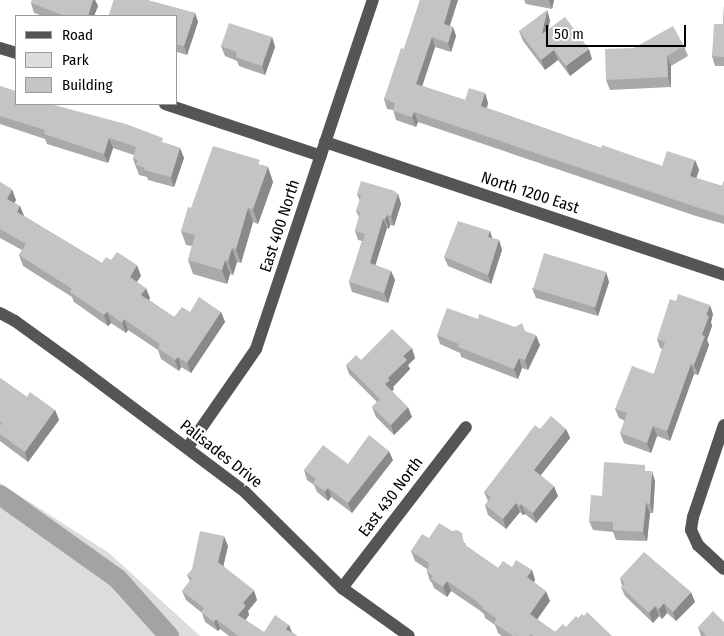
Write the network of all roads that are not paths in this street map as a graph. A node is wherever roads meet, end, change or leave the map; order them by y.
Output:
1 (374, 0) edge
2 (0, 48) edge
3 (15, 53) edge
4 (168, 105) edge
5 (325, 142) junction
6 (321, 156) junction
7 (724, 275) edge
8 (0, 313) edge
9 (724, 425) edge
10 (466, 427) dead end
11 (188, 447) junction
12 (724, 570) edge
13 (342, 588) junction
14 (409, 636) edge

1 - 5 street, East 400 North
2 - 3 street
4 - 6 street
5 - 6 street, East 400 North
5 - 7 street, North 1200 East
6 - 11 street, East 400 North
8 - 11 street, Palisades Drive
9 - 12 street
10 - 13 street, East 430 North
11 - 13 street, Palisades Drive
13 - 14 street, Palisades Drive

